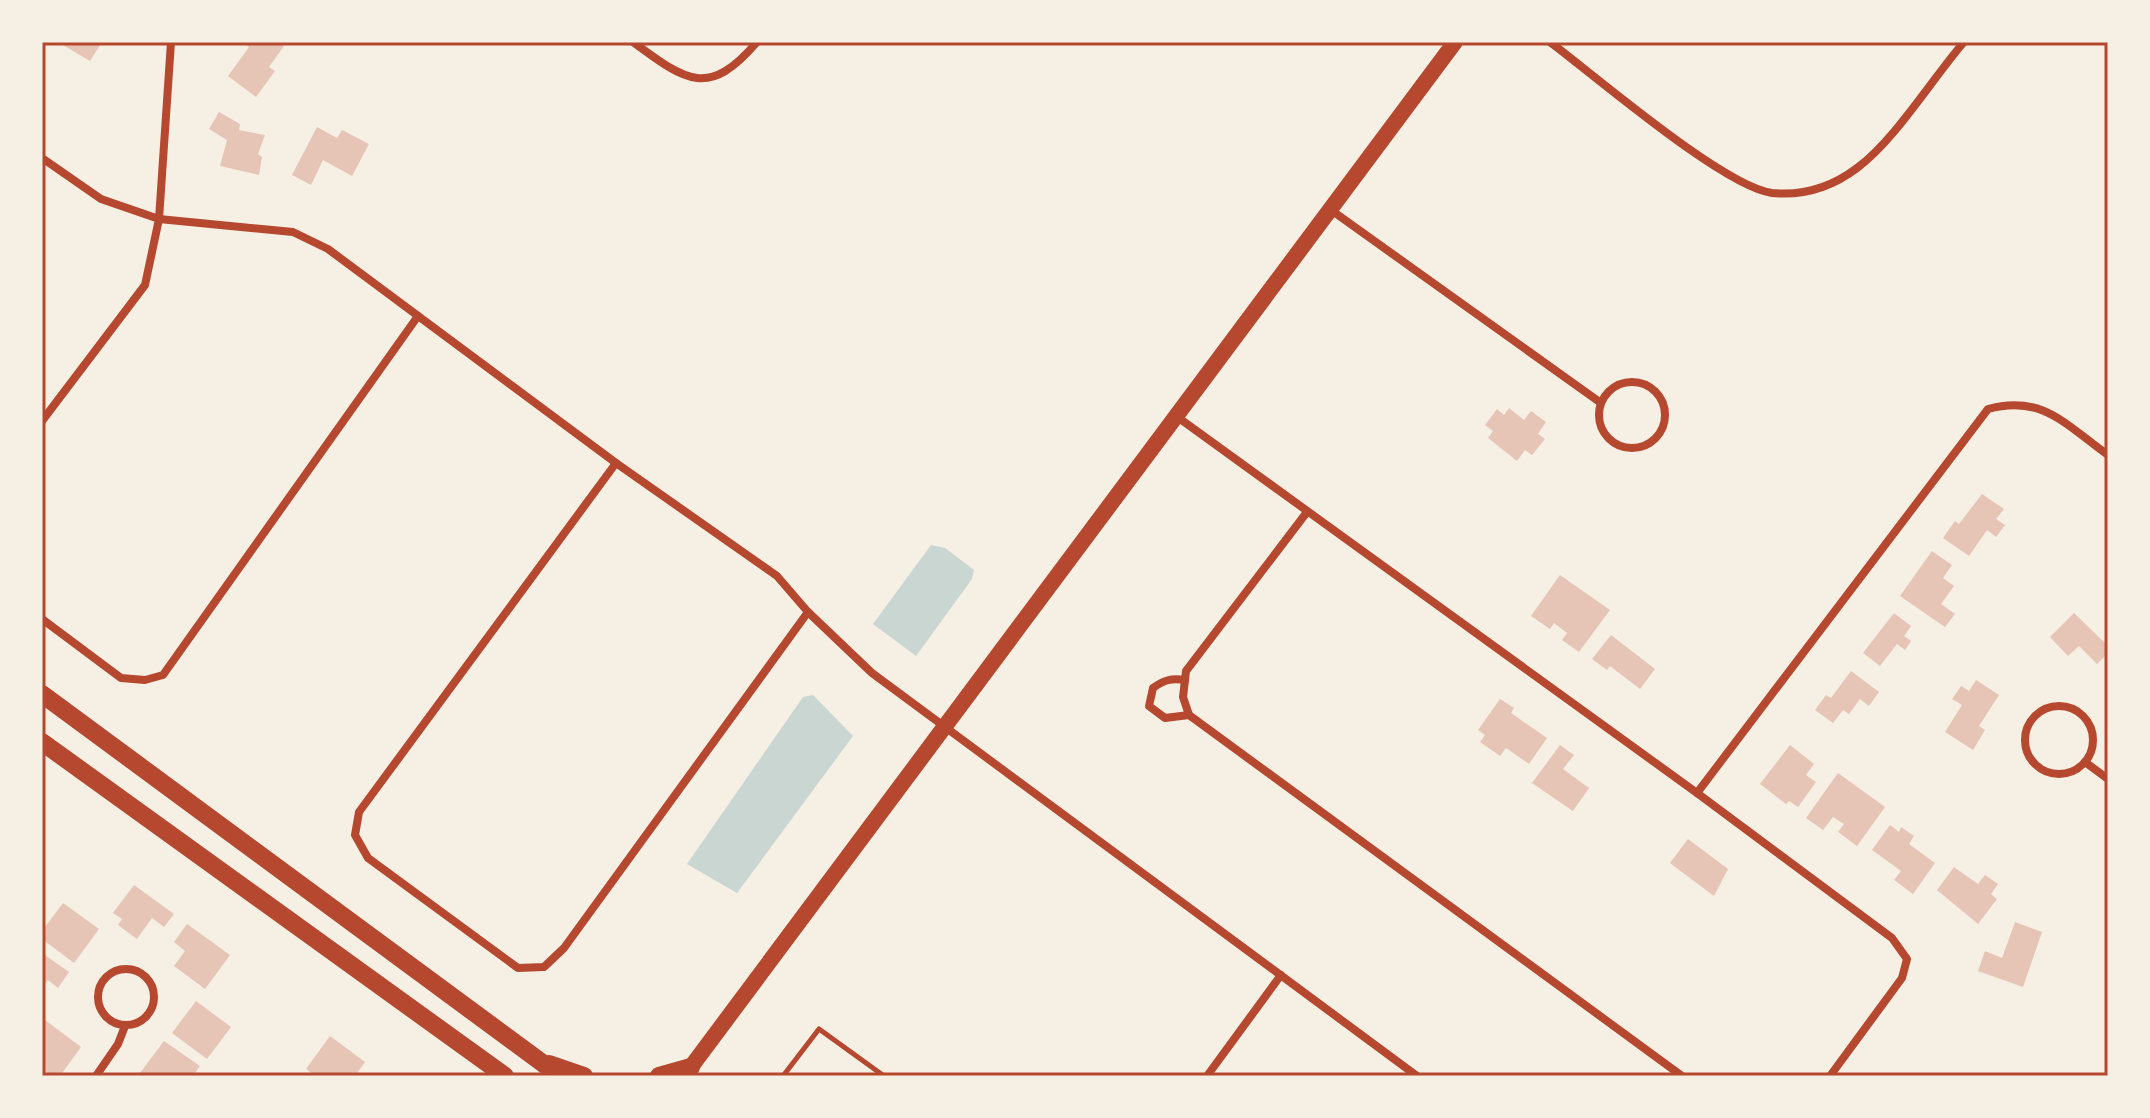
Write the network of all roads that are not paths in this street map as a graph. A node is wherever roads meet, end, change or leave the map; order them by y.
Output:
1 (171, 42) edge
2 (633, 42) edge
3 (757, 42) edge
4 (1455, 42) edge
5 (1550, 42) edge
6 (1964, 42) edge
7 (42, 158) edge
8 (1331, 210) junction
9 (159, 219) junction
10 (418, 316) junction
11 (1601, 403) junction
12 (1176, 416) junction
13 (42, 421) edge
14 (2108, 455) edge
15 (616, 463) junction
16 (1307, 512) junction
17 (808, 612) junction
18 (43, 619) edge
19 (1185, 680) junction
20 (42, 694) edge
21 (1189, 715) junction
22 (942, 726) junction
23 (42, 742) edge
24 (2085, 762) junction
25 (2108, 779) edge
26 (1697, 793) junction
27 (1281, 975) junction
28 (125, 1026) junction
29 (539, 1061) junction
30 (687, 1071) edge
31 (96, 1076) edge
32 (505, 1076) edge
33 (560, 1076) edge
34 (584, 1076) edge
35 (659, 1076) edge
36 (783, 1076) edge
37 (884, 1076) edge
38 (1207, 1076) edge
39 (1417, 1076) edge
40 (1682, 1076) edge
41 (1830, 1076) edge

1 - 9 street
2 - 3 street
4 - 8 main road
5 - 6 street
7 - 9 street
8 - 11 street
8 - 12 main road
9 - 10 street
9 - 13 street
10 - 15 street
10 - 18 street
11 - 11 street
12 - 16 street
12 - 22 main road
14 - 26 street
15 - 17 street
15 - 17 street
16 - 19 street
16 - 26 street
17 - 22 street
19 - 21 street
19 - 21 street
20 - 29 main road
21 - 40 street
22 - 27 street
22 - 30 main road
23 - 32 main road
24 - 24 street
24 - 25 street
26 - 41 street
27 - 38 street
27 - 39 street
28 - 28 street
28 - 31 street
29 - 33 main road
29 - 34 main road
30 - 35 main road
36 - 37 lane

